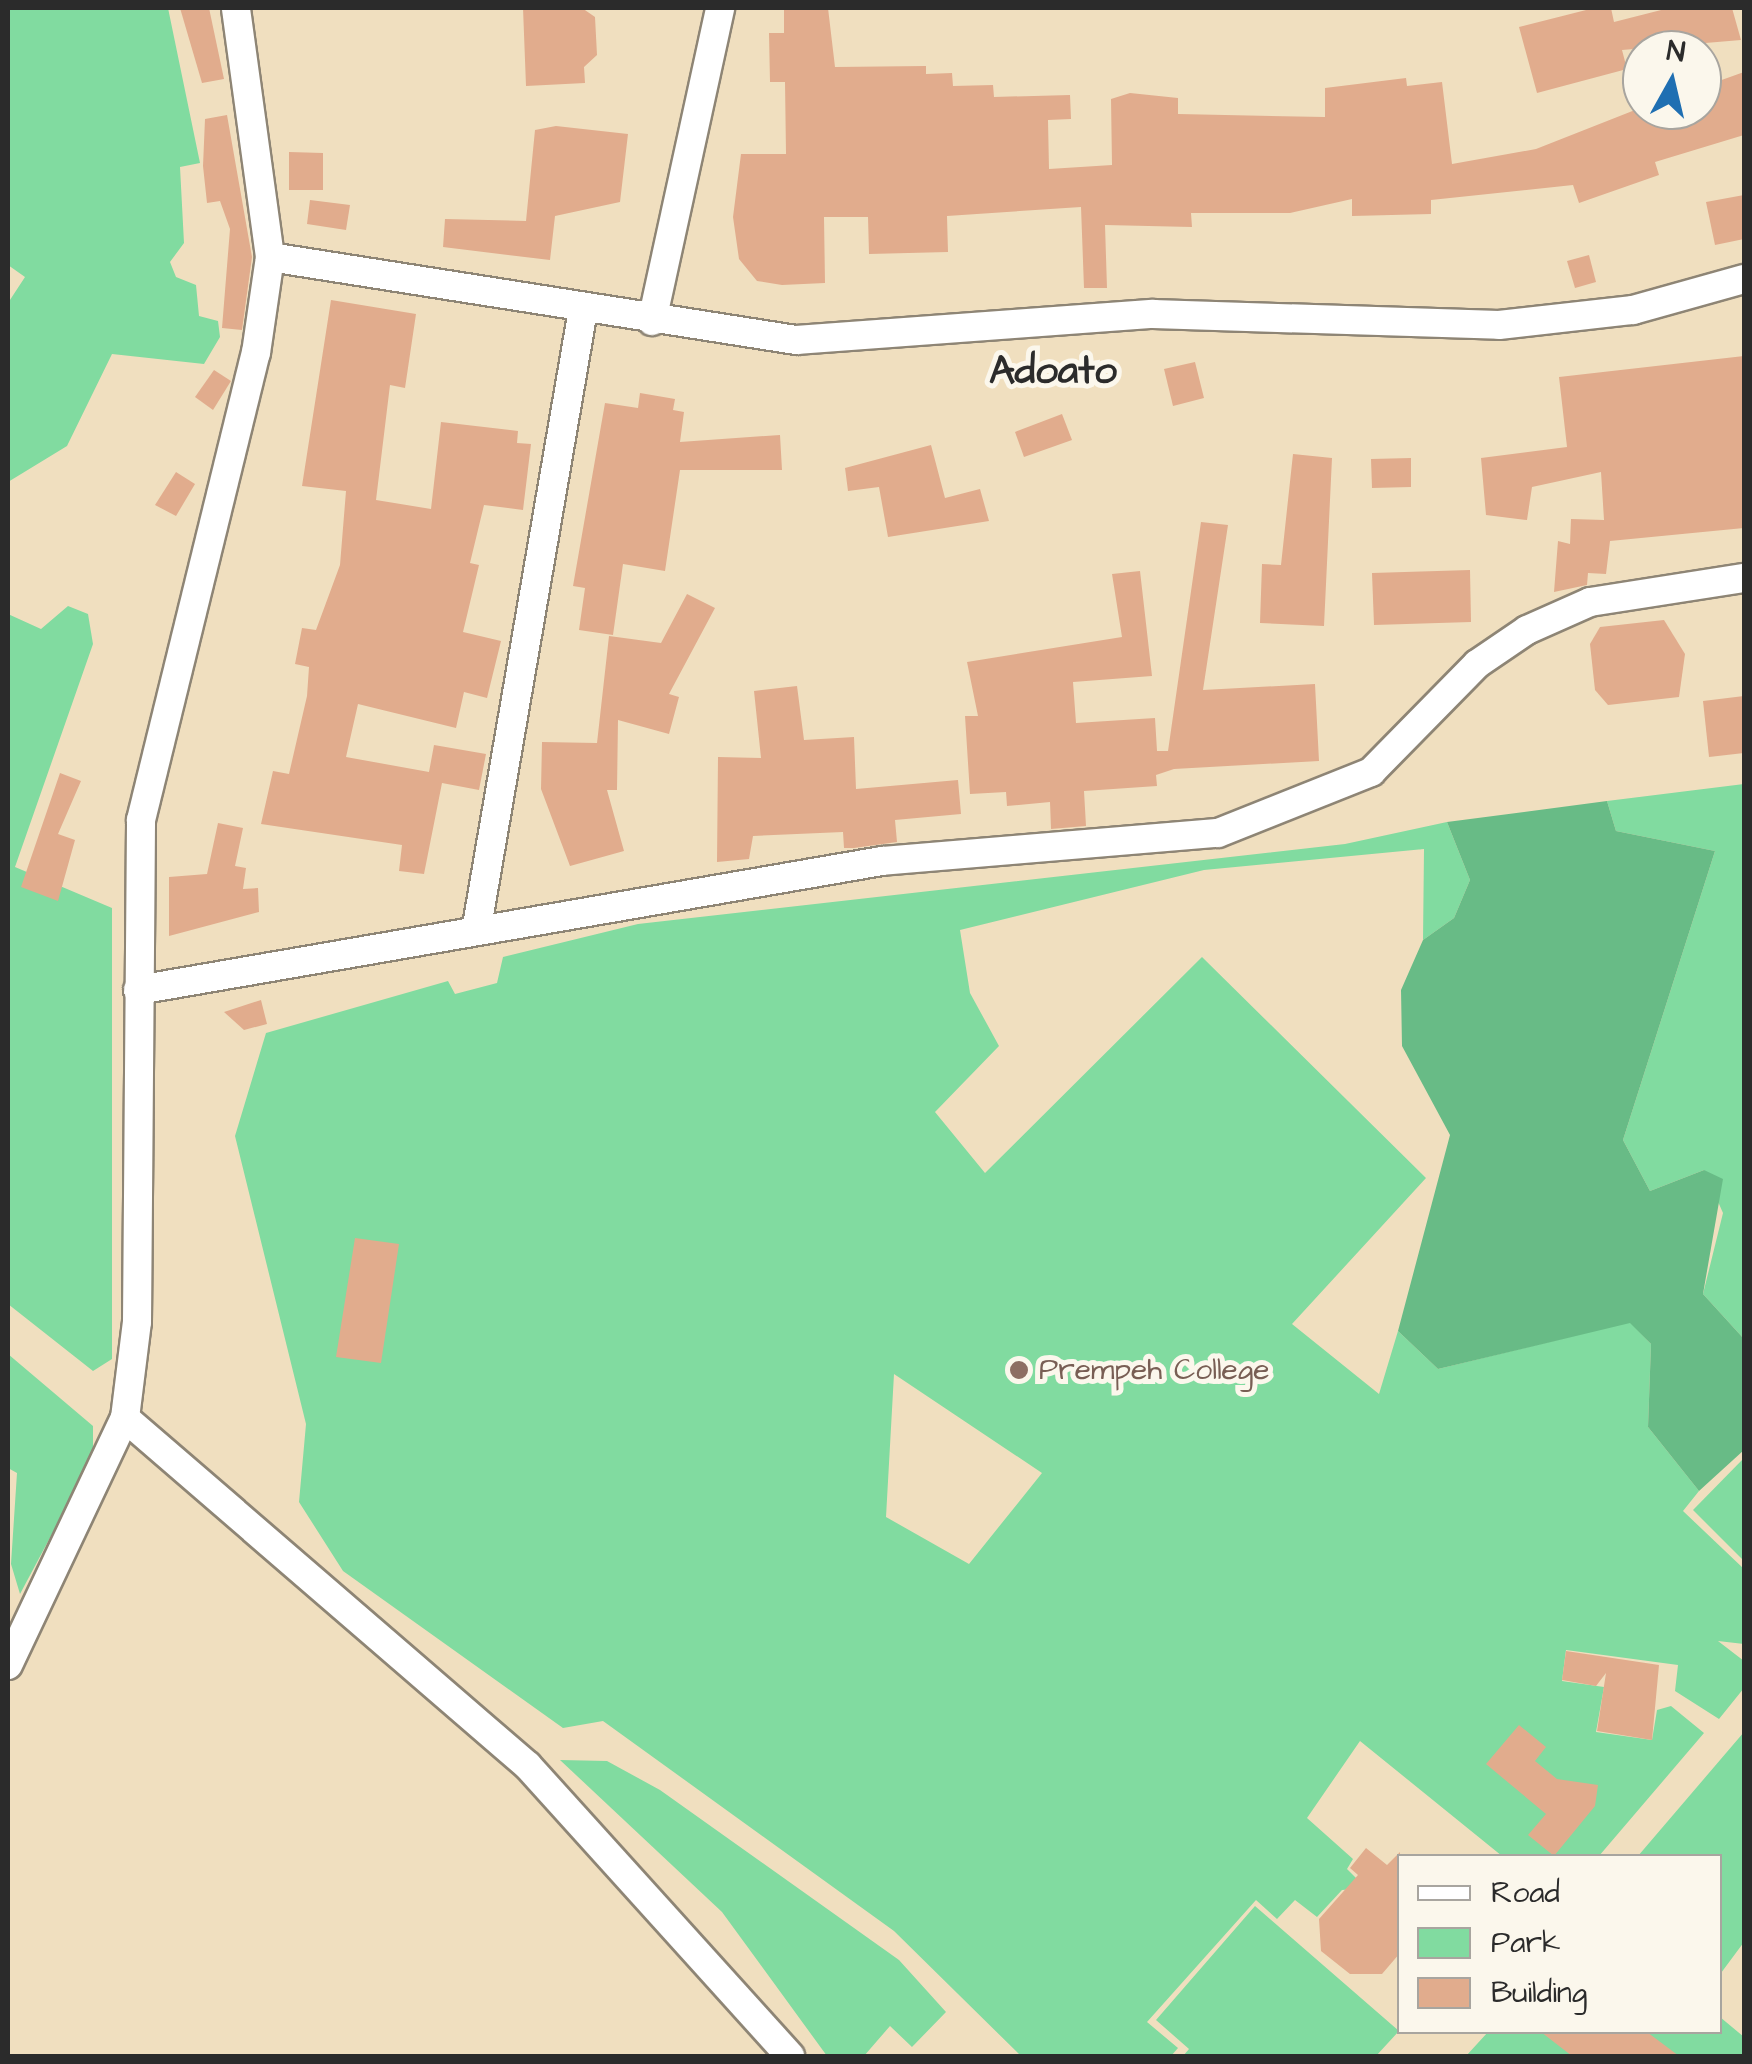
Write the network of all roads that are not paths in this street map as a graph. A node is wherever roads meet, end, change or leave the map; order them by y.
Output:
1 (236, 8) edge
2 (720, 8) edge
3 (270, 257) junction
4 (1744, 278) edge
5 (582, 310) junction
6 (652, 321) junction
7 (1744, 578) edge
8 (477, 926) junction
9 (138, 990) junction
10 (125, 1418) junction
11 (8, 1665) edge
12 (790, 2056) edge

1 - 3 street
2 - 6 street
3 - 5 street
3 - 9 street
4 - 6 street
5 - 6 street
5 - 8 street
7 - 8 street
8 - 9 street
9 - 10 street
10 - 11 street
10 - 12 street

